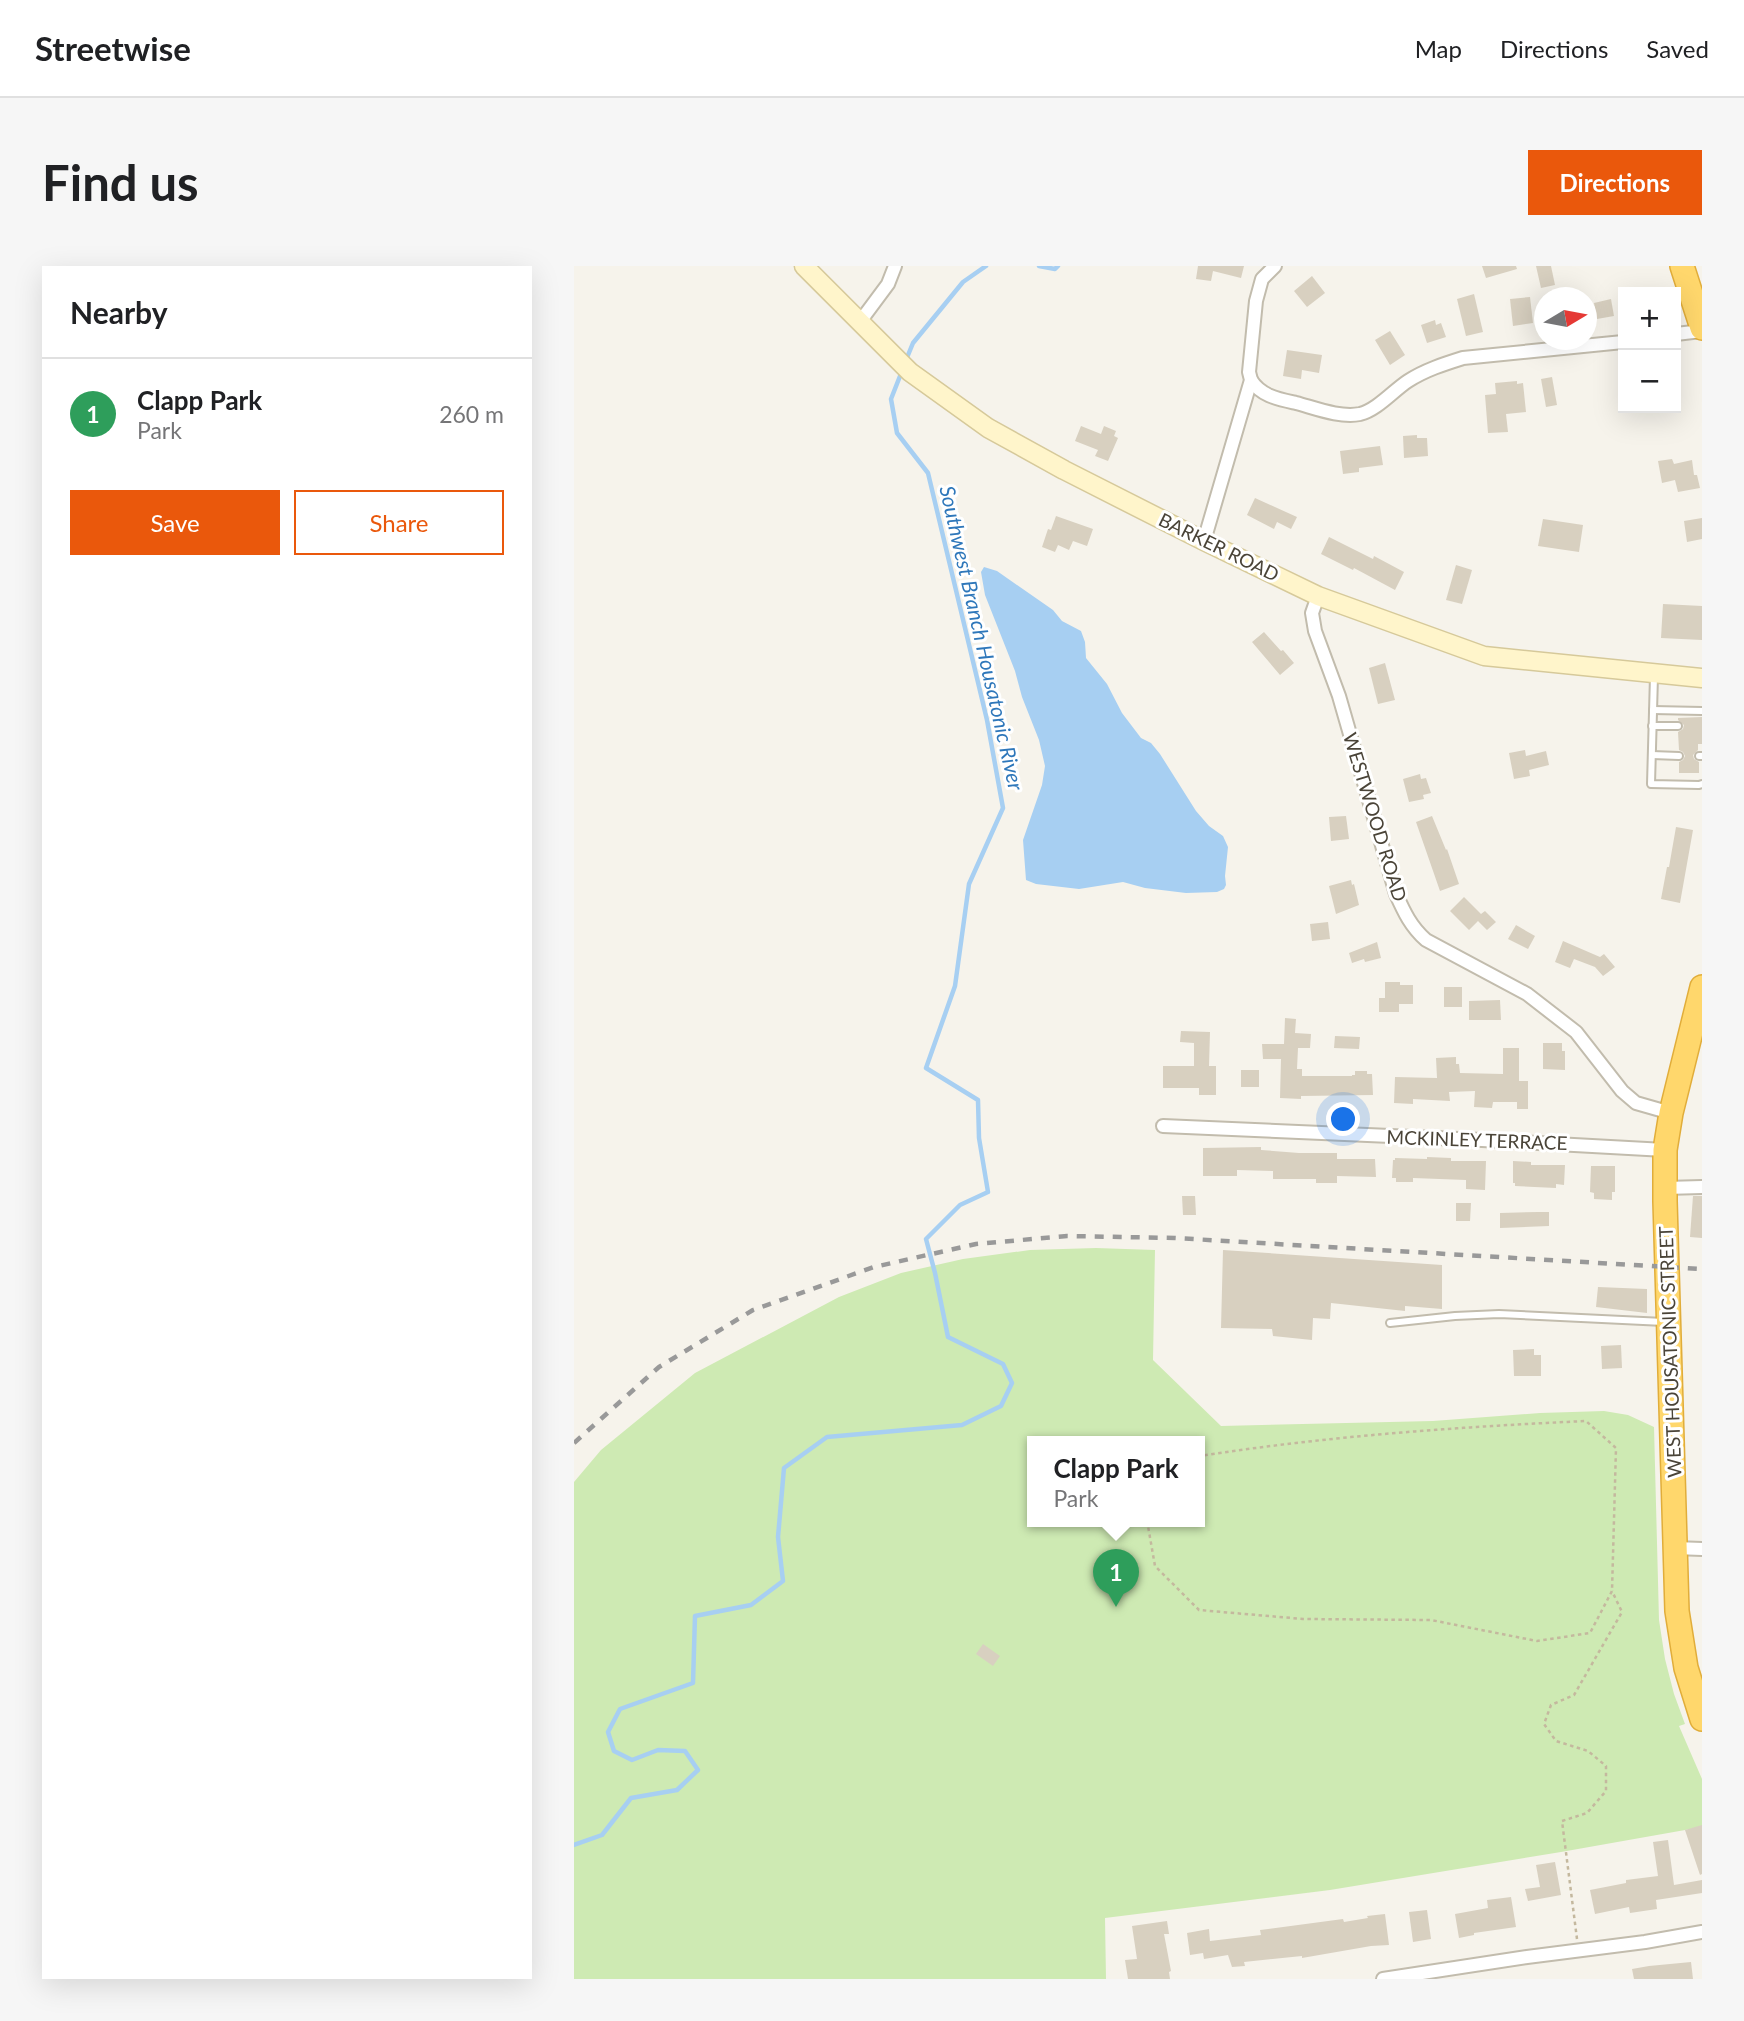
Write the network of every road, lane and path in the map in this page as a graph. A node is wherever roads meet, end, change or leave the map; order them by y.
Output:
1 (804, 266) edge
2 (895, 266) edge
3 (1275, 266) edge
4 (1682, 266) edge
5 (859, 323) junction
6 (1702, 329) edge
7 (1681, 333) edge
8 (1618, 342) edge
9 (1251, 380) junction
10 (1205, 541) junction
11 (1318, 596) junction
12 (1654, 673) junction
13 (1702, 678) edge
14 (1653, 710) junction
15 (1702, 711) edge
16 (1652, 726) junction
17 (1678, 726) dead end
18 (1652, 755) junction
19 (1679, 756) dead end
20 (1702, 784) edge
21 (1701, 996) edge
22 (1671, 1113) junction
23 (1163, 1126) dead end
24 (1665, 1150) junction
25 (1702, 1187) edge
26 (1665, 1188) junction
27 (1390, 1323) dead end
28 (1669, 1323) junction
29 (1205, 1455) edge
30 (1148, 1527) edge
31 (1675, 1548) junction
32 (1702, 1549) edge
33 (1612, 1591) junction
34 (1702, 1719) edge
35 (1702, 1932) edge
36 (1578, 1951) junction
37 (1384, 1979) edge

1 - 5 street, BARKER ROAD
2 - 5 street
3 - 9 street
4 - 6 highway
5 - 10 street, BARKER ROAD
6 - 7 street
8 - 9 street
9 - 10 street
10 - 11 street, BARKER ROAD
11 - 12 street, BARKER ROAD
11 - 22 street, WESTWOOD ROAD
12 - 13 street, BARKER ROAD
12 - 14 lane
14 - 15 lane
14 - 16 lane
16 - 17 lane
16 - 18 lane
18 - 19 lane
18 - 20 lane
21 - 22 highway, WEST HOUSATONIC STREET
22 - 24 highway, WEST HOUSATONIC STREET
23 - 24 street, MCKINLEY TERRACE
24 - 26 highway, WEST HOUSATONIC STREET
25 - 26 street
26 - 28 highway, WEST HOUSATONIC STREET
27 - 28 lane
28 - 31 highway, WEST HOUSATONIC STREET
29 - 33 path
30 - 33 path
31 - 32 street
31 - 34 highway, WEST HOUSATONIC STREET
33 - 36 path
35 - 36 street
36 - 37 street

